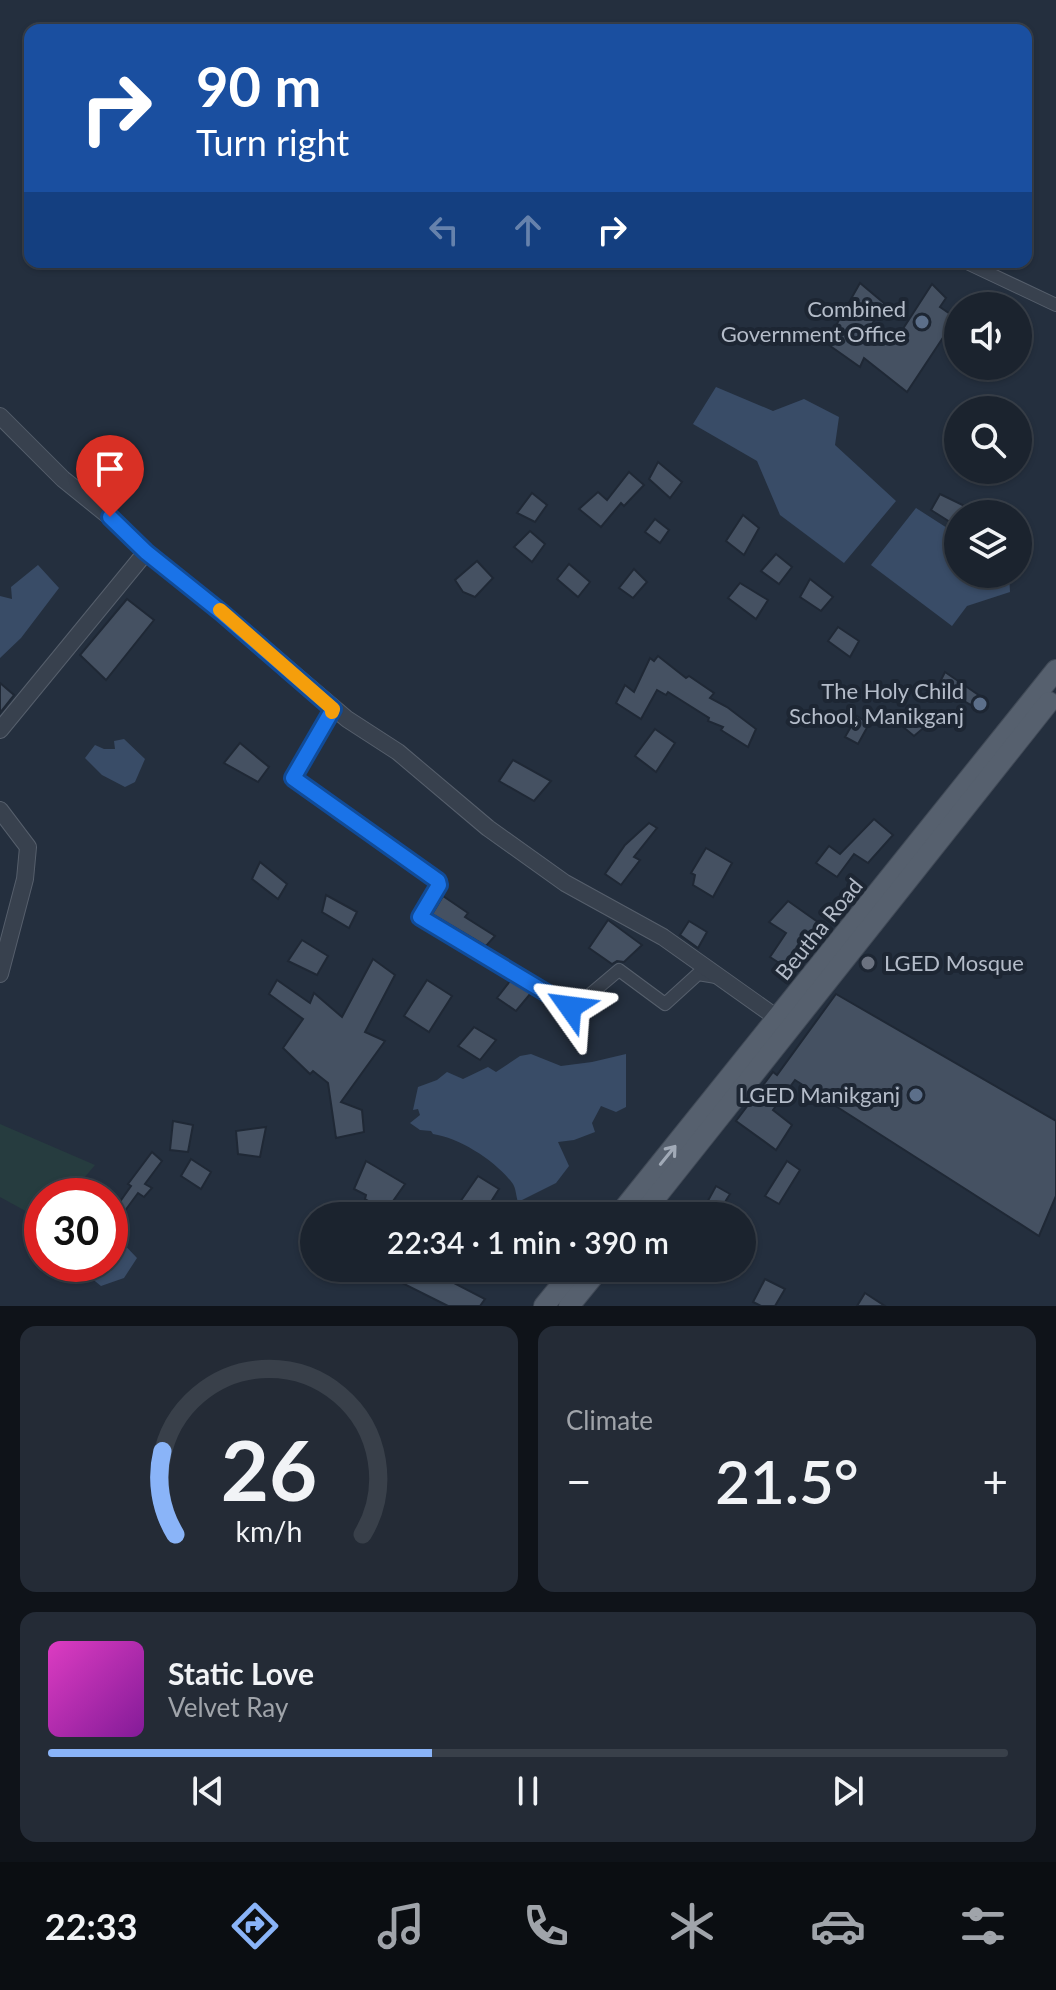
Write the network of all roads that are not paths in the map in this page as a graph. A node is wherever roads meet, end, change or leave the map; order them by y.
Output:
1 (978, 268) edge
2 (1056, 305) edge
3 (0, 416) edge
4 (146, 552) junction
5 (1056, 670) edge
6 (1056, 692) edge
7 (333, 709) junction
8 (0, 730) edge
9 (0, 810) edge
10 (0, 974) edge
11 (723, 978) junction
12 (785, 1023) junction
13 (630, 1202) edge
14 (651, 1202) edge
15 (564, 1282) edge
16 (589, 1282) edge
17 (544, 1306) edge
18 (569, 1306) edge

1 - 2 street
3 - 4 street
4 - 7 street
4 - 8 street
5 - 12 main road, Beutha Road
6 - 12 main road, Beutha Road
7 - 11 street
7 - 11 street
9 - 10 street
11 - 12 street
13 -> 12 main road, Beutha Road
12 - 14 main road, Beutha Road
15 - 17 main road
16 - 18 main road

